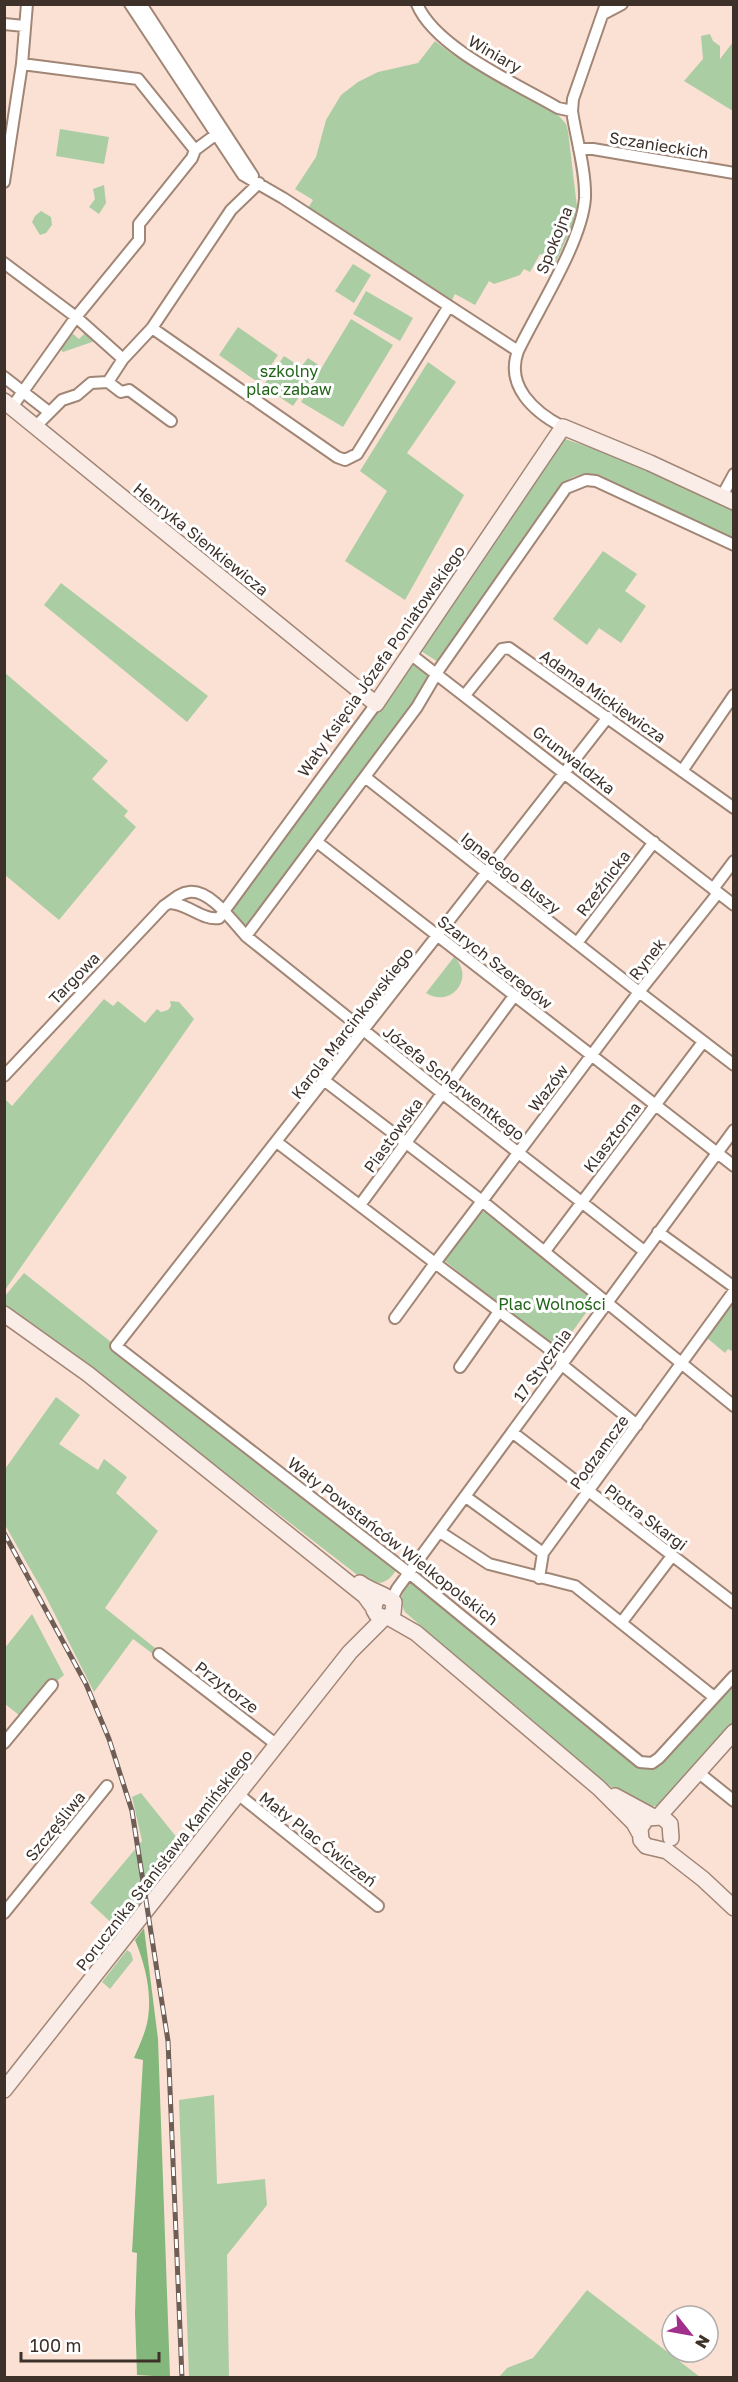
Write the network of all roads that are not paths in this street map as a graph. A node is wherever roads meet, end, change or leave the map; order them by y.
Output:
1 (27, 4) edge
2 (130, 4) edge
3 (141, 4) edge
4 (417, 4) edge
5 (622, 4) edge
6 (605, 9) edge
7 (4, 24) edge
8 (24, 26) junction
9 (22, 64) junction
10 (572, 111) junction
11 (219, 133) junction
12 (579, 149) junction
13 (195, 150) junction
14 (6, 164) edge
15 (734, 172) edge
16 (4, 182) edge
17 (259, 183) junction
18 (4, 264) edge
19 (449, 306) junction
20 (76, 317) junction
21 (152, 328) junction
22 (518, 351) junction
23 (123, 359) junction
24 (4, 376) edge
25 (108, 382) junction
26 (23, 391) junction
27 (8, 404) edge
28 (49, 412) junction
29 (171, 421) dead end
30 (35, 427) junction
31 (563, 428) junction
32 (734, 474) edge
33 (728, 499) edge
34 (734, 545) edge
35 (410, 653) junction
36 (436, 673) junction
37 (465, 695) junction
38 (734, 695) edge
39 (376, 704) junction
40 (608, 717) junction
41 (682, 771) junction
42 (565, 772) junction
43 (365, 777) junction
44 (734, 808) edge
45 (317, 842) junction
46 (654, 842) junction
47 (734, 861) edge
48 (487, 873) junction
49 (716, 891) junction
50 (169, 903) junction
51 (734, 905) edge
52 (225, 911) junction
53 (246, 936) junction
54 (439, 936) junction
55 (577, 943) junction
56 (639, 992) junction
57 (514, 996) junction
58 (364, 1031) junction
59 (703, 1042) junction
60 (591, 1056) junction
61 (734, 1065) edge
62 (4, 1076) edge
63 (325, 1081) junction
64 (442, 1093) junction
65 (654, 1106) junction
66 (734, 1130) edge
67 (278, 1143) junction
68 (405, 1143) junction
69 (519, 1153) junction
70 (716, 1153) junction
71 (734, 1166) edge
72 (482, 1201) junction
73 (581, 1202) junction
74 (360, 1204) junction
75 (658, 1232) junction
76 (544, 1251) junction
77 (644, 1251) junction
78 (435, 1263) junction
79 (734, 1289) edge
80 (607, 1302) junction
81 (500, 1310) junction
82 (4, 1314) edge
83 (395, 1318) dead end
84 (117, 1347) joint
85 (562, 1362) junction
86 (682, 1363) junction
87 (460, 1367) dead end
88 (734, 1406) edge
89 (637, 1425) junction
90 (512, 1432) junction
91 (588, 1492) junction
92 (466, 1497) junction
93 (440, 1532) junction
94 (543, 1552) junction
95 (672, 1556) junction
96 (409, 1573) junction
97 (539, 1578) junction
98 (734, 1603) edge
99 (383, 1605) junction
100 (621, 1623) junction
101 (159, 1654) dead end
102 (734, 1676) edge
103 (52, 1685) dead end
104 (714, 1697) junction
105 (734, 1732) edge
106 (4, 1743) edge
107 (278, 1744) junction
108 (699, 1773) junction
109 (107, 1785) dead end
110 (599, 1788) junction
111 (238, 1795) junction
112 (734, 1801) edge
113 (662, 1828) junction
114 (639, 1832) junction
115 (378, 1906) dead end
116 (734, 1908) edge
117 (4, 1913) edge
118 (4, 2090) edge

1 - 8 street
2 - 11 street
3 - 11 street
4 - 10 street, Winiary
5 - 6 street
6 - 10 street, Spokojna
7 - 8 street
8 - 9 street
9 - 13 street
9 - 14 street
10 - 12 street, Spokojna
11 - 13 street
11 - 17 street
12 - 15 street, Sczanieckich
12 - 22 street, Spokojna
13 - 20 street
14 - 16 street
17 - 19 street
17 - 21 street
18 - 20 street
19 - 21 street
19 - 22 street
20 - 23 street
20 - 26 street
21 - 23 street
22 - 31 street, Spokojna
23 - 25 street
24 - 26 street
25 - 28 street
25 - 29 street
26 - 27 street
26 - 28 street
27 - 30 street, Henryka Sienkiewicza
28 - 30 street
30 - 39 street, Henryka Sienkiewicza
31 - 33 street
31 - 35 street, Wały Księcia Józefa Poniatowskiego
32 - 33 street
34 - 36 street
35 - 36 street, Grunwaldzka
35 - 39 street, Wały Księcia Józefa Poniatowskiego
36 - 37 street, Grunwaldzka
36 - 43 street
37 - 40 street, Adama Mickiewicza
37 - 42 street, Grunwaldzka
38 - 41 street
39 - 52 street, Wały Księcia Józefa Poniatowskiego
40 - 41 street, Adama Mickiewicza
40 - 42 street, Karola Marcinkowskiego
41 - 44 street, Adama Mickiewicza
42 - 46 street, Grunwaldzka
42 - 48 street, Karola Marcinkowskiego
43 - 45 street
43 - 48 street, Ignacego Buszy
45 - 53 street
45 - 54 street, Szarych Szeregów
46 - 49 street, Grunwaldzka
46 - 55 street, Rzeźnicka
47 - 49 street, Rynek
48 - 54 street, Karola Marcinkowskiego
48 - 55 street, Ignacego Buszy
49 - 51 street
49 - 56 street, Rynek
50 - 52 street
50 - 52 street, Targowa
50 - 62 street, Targowa
52 - 53 street, Józefa Scherwentkego
53 - 58 street, Józefa Scherwentkego
54 - 57 street, Szarych Szeregów
54 - 58 street, Karola Marcinkowskiego
55 - 56 street, Ignacego Buszy
56 - 59 street, Rynek
56 - 60 street, Wazów
57 - 60 street, Szarych Szeregów
57 - 64 street, Piastowska
58 - 63 street, Karola Marcinkowskiego
58 - 64 street, Józefa Scherwentkego
59 - 61 street, Rynek
59 - 65 street, Klasztorna
60 - 65 street, Szarych Szeregów
60 - 69 street, Wazów
63 - 67 street, Karola Marcinkowskiego
63 - 68 street
64 - 68 street, Piastowska
64 - 69 street, Józefa Scherwentkego
65 - 70 street, Szarych Szeregów
65 - 73 street, Klasztorna
66 - 70 street, 17 Stycznia
67 - 74 street
67 - 84 street, Karola Marcinkowskiego
68 - 72 street
68 - 74 street, Piastowska
69 - 72 street, Wazów
69 - 73 street, Józefa Scherwentkego
70 - 71 street, Szarych Szeregów
70 - 75 street, 17 Stycznia
72 - 76 street
72 - 78 street
73 - 76 street, Klasztorna
73 - 77 street, Józefa Scherwentkego
74 - 78 street
75 - 77 street, 17 Stycznia
75 - 79 street
76 - 80 street
77 - 80 street, 17 Stycznia
78 - 81 street
78 - 83 street
79 - 86 street, Podzamcze
80 - 85 street, 17 Stycznia
80 - 86 street
81 - 85 street
81 - 87 street
82 - 99 street
84 - 96 street, Wały Powstańców Wielkopolskich
85 - 89 street
85 - 90 street, 17 Stycznia
86 - 88 street
86 - 89 street, Podzamcze
89 - 91 street, Podzamcze
90 - 91 street, Piotra Skargi
90 - 92 street, 17 Stycznia
91 - 94 street, Podzamcze
91 - 95 street, Piotra Skargi
92 - 93 street, 17 Stycznia
92 - 94 street
93 - 96 street, 17 Stycznia
93 - 97 street
94 - 97 street
95 - 98 street, Piotra Skargi
95 - 100 street
96 - 99 street, 17 Stycznia
96 - 104 street, Wały Powstańców Wielkopolskich
97 - 100 street
99 - 107 street, Porucznika Stanisława Kamińskiego
99 - 110 street
100 - 104 street
101 - 107 street, Przytorze
102 - 104 street
103 - 106 street
105 - 108 street
107 - 111 street, Porucznika Stanisława Kamińskiego
108 - 112 street
108 - 113 street
109 - 117 street, Szczęśliwa
110 - 113 street
110 - 114 street
111 - 115 street, Mały Plac Ćwiczeń
111 - 118 street, Porucznika Stanisława Kamińskiego
113 - 114 street
113 - 114 street
113 - 116 street

